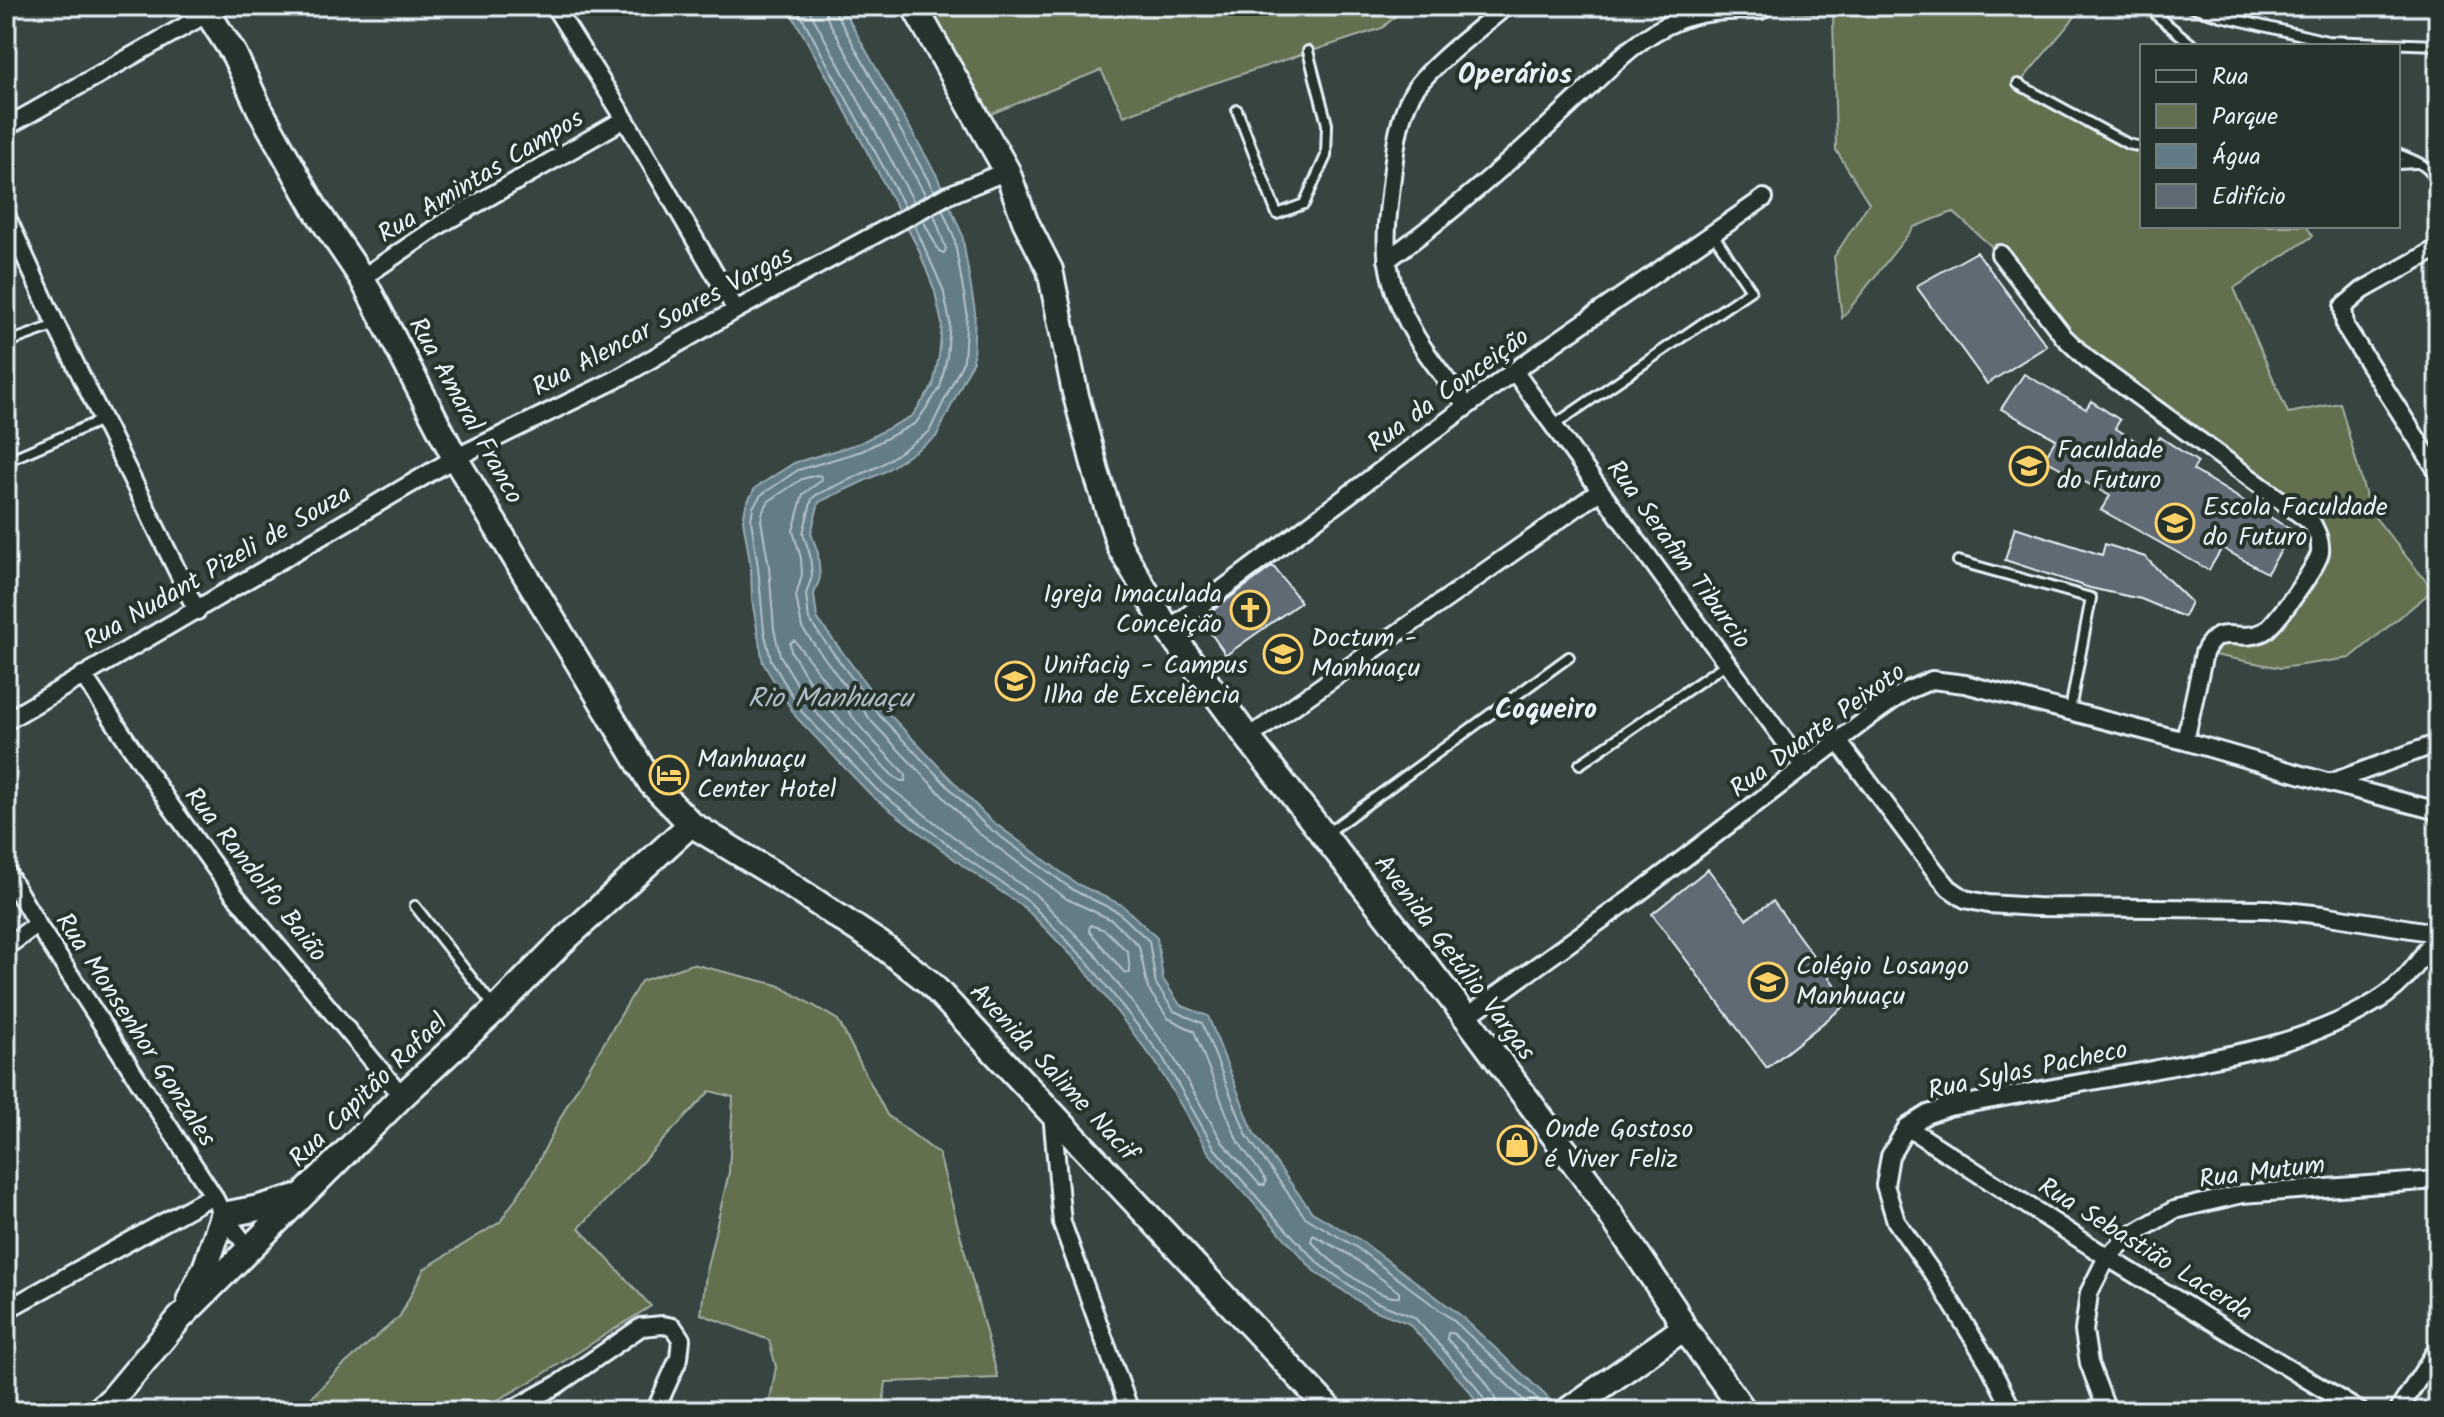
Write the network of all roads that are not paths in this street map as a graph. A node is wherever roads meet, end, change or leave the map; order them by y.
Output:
1 (554, 6) edge
2 (914, 6) edge
3 (1506, 6) edge
4 (2155, 6) edge
5 (2189, 6) edge
6 (211, 8) edge
7 (1761, 10) dead end
8 (2192, 44) edge
9 (2438, 45) edge
10 (1308, 51) dead end
11 (2018, 84) dead end
12 (1237, 110) dead end
13 (625, 119) junction
14 (6, 127) edge
15 (2140, 147) edge
16 (2400, 155) edge
17 (2421, 163) junction
18 (2400, 164) edge
19 (1007, 171) junction
20 (2438, 183) edge
21 (1764, 198) dead end
22 (6, 215) edge
23 (1713, 233) junction
24 (2438, 248) edge
25 (2000, 254) dead end
26 (1387, 260) junction
27 (362, 278) junction
28 (736, 310) junction
29 (56, 325) junction
30 (6, 343) edge
31 (1514, 371) junction
32 (1467, 406) junction
33 (104, 419) junction
34 (1553, 426) junction
35 (455, 458) junction
36 (6, 461) edge
37 (2438, 472) edge
38 (1600, 491) junction
39 (1958, 561) dead end
40 (197, 611) junction
41 (1168, 630) junction
42 (1569, 657) dead end
43 (1727, 663) junction
44 (83, 675) junction
45 (2070, 710) junction
46 (6, 721) edge
47 (1248, 738) junction
48 (1838, 741) junction
49 (2185, 741) junction
50 (2438, 743) edge
51 (1580, 764) dead end
52 (1804, 767) junction
53 (2330, 783) junction
54 (2438, 811) edge
55 (691, 824) junction
56 (1324, 834) junction
57 (6, 871) edge
58 (415, 906) dead end
59 (37, 924) junction
60 (2437, 930) edge
61 (6, 947) edge
62 (496, 1009) junction
63 (1466, 1017) junction
64 (402, 1096) junction
65 (1052, 1111) junction
66 (1907, 1127) junction
67 (2438, 1180) edge
68 (301, 1196) junction
69 (218, 1205) junction
70 (249, 1249) junction
71 (2107, 1257) junction
72 (6, 1310) edge
73 (179, 1319) junction
74 (1684, 1328) junction
75 (2438, 1348) edge
76 (1305, 1382) junction
77 (112, 1407) edge
78 (1128, 1409) edge
79 (1569, 1409) edge
80 (510, 1411) edge
81 (655, 1411) edge
82 (1307, 1411) edge
83 (1331, 1411) edge
84 (1744, 1411) edge
85 (2013, 1411) edge
86 (2107, 1411) edge
87 (2359, 1411) edge
88 (2398, 1411) edge

1 - 13 street
2 - 19 street, Avenida Getúlio Vargas
3 - 26 street
4 - 8 lane
5 - 9 lane
6 - 14 street
6 - 27 street, Rua Amaral Franco
7 - 26 street
10 - 12 lane
11 - 15 lane
13 - 27 street, Rua Amintas Campos
13 - 28 street
16 - 17 lane
17 - 18 lane
17 - 20 lane
19 - 28 street, Rua Alencar Soares Vargas
19 - 41 street, Avenida Getúlio Vargas
21 - 23 street, Rua da Conceição
22 - 29 street
23 - 31 street, Rua da Conceição
23 - 34 lane
24 - 37 street
25 - 49 street
26 - 32 street
27 - 35 street, Rua Amaral Franco
28 - 35 street, Rua Alencar Soares Vargas
29 - 30 lane
29 - 33 street
31 - 32 street, Rua da Conceição
31 - 34 street, Rua Serafim Tiburcio
32 - 41 street, Rua da Conceição
33 - 36 lane
33 - 40 street
34 - 38 street, Rua Serafim Tiburcio
35 - 40 street, Rua Nudant Pizeli de Souza
35 - 55 street, Rua Amaral Franco
38 - 43 street, Rua Serafim Tiburcio
38 - 47 street
39 - 45 lane
40 - 44 street, Rua Nudant Pizeli de Souza
41 - 47 street, Avenida Getúlio Vargas
42 - 56 lane
43 - 51 lane
43 - 52 street, Rua Serafim Tiburcio
44 - 46 street, Rua Nudant Pizeli de Souza
44 - 64 street, Rua Randolfo Baião
45 - 48 street, Rua Duarte Peixoto
45 - 49 street, Rua Duarte Peixoto
47 - 56 street, Avenida Getúlio Vargas
48 - 52 street, Rua Duarte Peixoto
48 - 60 street
49 - 53 street, Rua Duarte Peixoto
50 - 53 street
52 - 63 street, Rua Duarte Peixoto
53 - 54 street, Rua Duarte Peixoto
55 - 62 street, Rua Capitão Rafael
55 - 65 street, Avenida Salime Nacif
56 - 63 street, Avenida Getúlio Vargas
57 - 59 street, Rua Monsenhor Gonzales
58 - 62 lane
59 - 61 street
59 - 69 street, Rua Monsenhor Gonzales
60 - 66 street, Rua Sylas Pacheco
62 - 64 street, Rua Capitão Rafael
63 - 74 street, Avenida Getúlio Vargas
64 - 68 street, Rua Capitão Rafael
65 - 76 street, Avenida Salime Nacif
65 - 78 street
66 - 71 street, Rua Sebastião Lacerda
66 - 85 street, Rua Sylas Pacheco
67 - 71 street, Rua Mutum
68 - 69 street
68 - 70 street, Rua Capitão Rafael
69 - 70 street, Rua Monsenhor Gonzales
69 - 72 street
69 - 73 street
70 - 73 street, Rua Capitão Rafael
71 - 86 street
71 - 87 street, Rua Sebastião Lacerda
73 - 77 street, Rua Capitão Rafael
74 - 79 street
74 - 84 street, Avenida Getúlio Vargas
75 - 88 street
76 - 82 street
76 - 83 street, Avenida Salime Nacif
80 - 81 street

